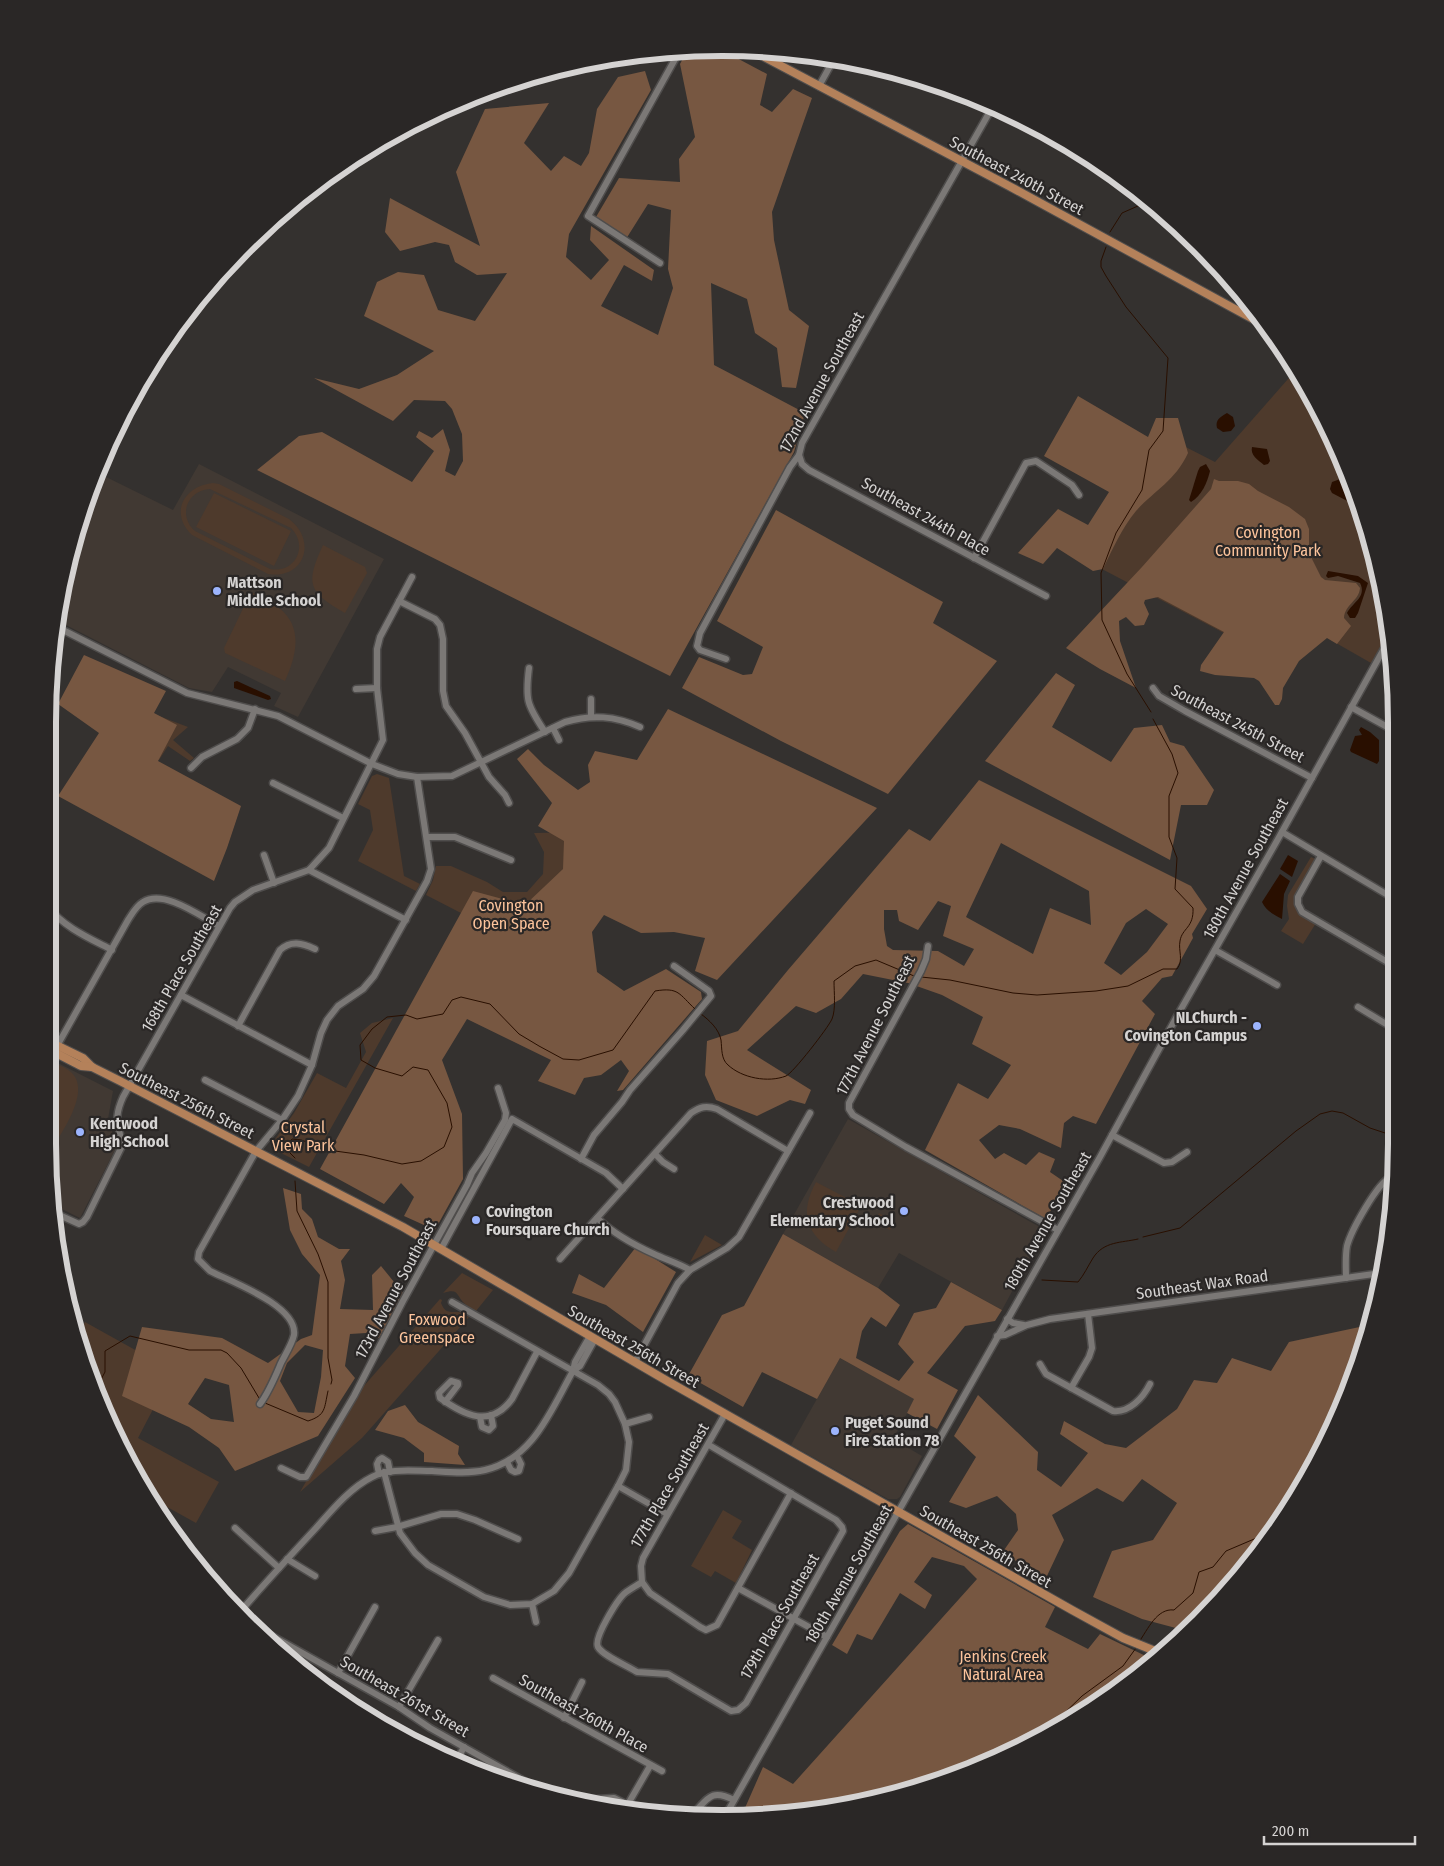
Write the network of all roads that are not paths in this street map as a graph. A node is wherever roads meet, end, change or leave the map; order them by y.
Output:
1 (676, 58) edge
2 (768, 58) edge
3 (830, 65) edge
4 (819, 86) junction
5 (989, 113) edge
6 (962, 161) junction
7 (660, 263) dead end
8 (1250, 318) edge
9 (799, 454) junction
10 (1079, 495) dead end
11 (974, 558) junction
12 (412, 577) dead end
13 (1046, 596) dead end
14 (399, 601) junction
15 (63, 630) edge
16 (1383, 649) edge
17 (726, 659) dead end
18 (529, 668) dead end
19 (377, 688) junction
20 (1153, 688) dead end
21 (356, 689) dead end
22 (591, 699) dead end
23 (1351, 706) junction
24 (255, 709) junction
25 (592, 716) junction
26 (640, 727) dead end
27 (1388, 727) edge
28 (553, 728) junction
29 (544, 732) junction
30 (559, 740) dead end
31 (481, 762) junction
32 (372, 764) junction
33 (191, 768) dead end
34 (417, 777) junction
35 (1312, 778) junction
36 (273, 783) dead end
37 (509, 803) dead end
38 (344, 818) junction
39 (1282, 832) junction
40 (427, 836) junction
41 (264, 855) dead end
42 (1321, 856) junction
43 (511, 860) dead end
44 (309, 870) junction
45 (274, 883) junction
46 (1388, 895) edge
47 (56, 916) edge
48 (406, 920) junction
49 (219, 926) junction
50 (928, 946) dead end
51 (315, 949) dead end
52 (112, 950) junction
53 (1215, 950) junction
54 (1388, 962) edge
55 (674, 966) dead end
56 (1277, 985) dead end
57 (181, 995) junction
58 (1358, 1007) dead end
59 (1388, 1025) edge
60 (238, 1026) junction
61 (57, 1046) joint
62 (56, 1054) edge
63 (312, 1065) junction
64 (92, 1067) junction
65 (205, 1080) dead end
66 (129, 1086) junction
67 (498, 1088) dead end
68 (810, 1112) dead end
69 (282, 1120) junction
70 (1112, 1135) junction
71 (256, 1151) junction
72 (788, 1151) junction
73 (1187, 1152) dead end
74 (654, 1154) junction
75 (581, 1159) junction
76 (674, 1169) dead end
77 (1386, 1180) edge
78 (623, 1189) junction
79 (61, 1216) edge
80 (597, 1218) junction
81 (1058, 1230) junction
82 (438, 1247) junction
83 (560, 1259) dead end
84 (690, 1270) junction
85 (1375, 1274) edge
86 (1346, 1278) junction
87 (452, 1302) dead end
88 (1088, 1314) junction
89 (1007, 1319) junction
90 (1027, 1325) junction
91 (997, 1336) junction
92 (592, 1337) junction
93 (537, 1352) junction
94 (635, 1362) junction
95 (1040, 1364) dead end
96 (573, 1371) junction
97 (1150, 1384) dead end
98 (1071, 1388) junction
99 (445, 1402) dead end
100 (260, 1404) dead end
101 (725, 1414) junction
102 (491, 1415) junction
103 (480, 1417) junction
104 (649, 1417) dead end
105 (625, 1424) junction
106 (709, 1445) junction
107 (516, 1456) junction
108 (506, 1462) junction
109 (281, 1468) dead end
110 (384, 1473) junction
111 (618, 1486) junction
112 (790, 1493) junction
113 (900, 1512) junction
114 (668, 1514) junction
115 (397, 1526) junction
116 (235, 1528) dead end
117 (375, 1531) dead end
118 (518, 1539) dead end
119 (287, 1559) junction
120 (279, 1568) junction
121 (315, 1576) dead end
122 (642, 1582) junction
123 (738, 1588) junction
124 (532, 1604) junction
125 (244, 1607) edge
126 (375, 1607) dead end
127 (794, 1618) junction
128 (536, 1622) dead end
129 (274, 1636) edge
130 (827, 1637) junction
131 (438, 1640) dead end
132 (1154, 1651) edge
133 (338, 1673) junction
134 (493, 1678) dead end
135 (582, 1682) dead end
136 (399, 1707) junction
137 (564, 1718) junction
138 (464, 1747) junction
139 (459, 1755) edge
140 (650, 1766) junction
141 (662, 1771) dead end
142 (506, 1773) edge
143 (602, 1799) edge
144 (734, 1800) junction
145 (623, 1802) edge
146 (631, 1803) edge
147 (697, 1809) edge
148 (729, 1810) edge

1 - 7 street
2 - 4 main road, Southeast 240th Street
3 - 4 street
4 - 6 main road, Southeast 240th Street
5 - 6 street, 172nd Avenue Southeast
6 - 8 main road, Southeast 240th Street
6 - 9 street, 172nd Avenue Southeast
9 - 11 street, Southeast 244th Place
9 - 17 street, 172nd Avenue Southeast
10 - 11 street
11 - 13 street, Southeast 244th Place
12 - 14 street, 168th Place Southeast
14 - 19 street, 168th Place Southeast
14 - 31 street
15 - 24 street
16 - 23 street, 180th Avenue Southeast
18 - 29 street
19 - 21 street
19 - 32 street, 168th Place Southeast
20 - 35 street, Southeast 245th Street
22 - 25 street
23 - 27 street
23 - 35 street, 180th Avenue Southeast
24 - 32 street
24 - 33 street
25 - 26 street
25 - 28 street
28 - 29 street
28 - 30 street
29 - 31 street
31 - 34 street
31 - 37 street
32 - 34 street
32 - 38 street, 168th Place Southeast
34 - 40 street
35 - 39 street, 180th Avenue Southeast
36 - 38 street
38 - 44 street, 168th Place Southeast
39 - 42 street
39 - 53 street, 180th Avenue Southeast
40 - 43 street
40 - 48 street
41 - 45 street
42 - 46 street
42 - 54 street
44 - 45 street, 168th Place Southeast
44 - 48 street
45 - 49 street, 168th Place Southeast
47 - 52 street
48 - 63 street
49 - 52 street
49 - 57 street, 168th Place Southeast
50 - 81 street, 177th Avenue Southeast
51 - 60 street
52 - 61 street
53 - 56 street
53 - 70 street, 180th Avenue Southeast
55 - 75 street
57 - 60 street
57 - 66 street, 168th Place Southeast
58 - 59 street
60 - 63 street
61 - 64 main road, Southeast 256th Street
62 - 64 main road, Southeast 256th Street
63 - 69 street
64 - 66 main road, Southeast 256th Street
65 - 69 street
66 - 71 main road, Southeast 256th Street
66 - 79 street, 168th Place Southeast
67 - 82 street, 173rd Avenue Southeast
68 - 72 street
69 - 71 street
70 - 73 street
70 - 81 street, 180th Avenue Southeast
71 - 82 main road, Southeast 256th Street
71 - 100 street
72 - 74 street
72 - 84 street
74 - 76 street
74 - 78 street
75 - 78 street
75 - 82 street
77 - 86 street
78 - 80 street
80 - 83 street
80 - 84 street
81 - 89 street, 180th Avenue Southeast
82 - 92 main road, Southeast 256th Street
82 - 109 street, 173rd Avenue Southeast
84 - 94 street
85 - 86 street, Southeast Wax Road
86 - 88 street, Southeast Wax Road
87 - 93 street
88 - 90 street, Southeast Wax Road
88 - 98 street
89 - 90 street
89 - 91 street, 180th Avenue Southeast
90 - 91 street, Southeast Wax Road
91 - 113 street, 180th Avenue Southeast
92 - 94 main road, Southeast 256th Street
92 - 96 street
93 - 96 street
93 - 102 street
94 - 101 main road, Southeast 256th Street
95 - 98 street
96 - 105 street
96 - 107 street
97 - 98 street
99 - 103 street
101 - 106 street, 177th Place Southeast
101 - 113 main road, Southeast 256th Street
102 - 103 street
102 - 103 street
104 - 105 street
105 - 111 street
106 - 112 street
106 - 114 street, 177th Place Southeast
107 - 108 street
107 - 108 street
108 - 110 street
110 - 115 street
110 - 119 street
111 - 114 street
111 - 124 street
112 - 123 street
112 - 127 street, 179th Place Southeast
113 - 130 street, 180th Avenue Southeast
113 - 132 main road, Southeast 256th Street
114 - 122 street, 177th Place Southeast
115 - 117 street
115 - 118 street
115 - 124 street
116 - 120 street
119 - 120 street
119 - 121 street
120 - 125 street
122 - 123 street
122 - 127 street, 179th Place Southeast
123 - 127 street
124 - 128 street
126 - 133 street
127 - 130 street
129 - 133 street, Southeast 261st Street
130 - 144 street, 180th Avenue Southeast
131 - 136 street
133 - 136 street, Southeast 261st Street
134 - 137 street, Southeast 260th Place
135 - 137 street
136 - 138 street, Southeast 261st Street
137 - 140 street, Southeast 260th Place
138 - 139 street
138 - 142 street, Southeast 261st Street
140 - 141 street, Southeast 260th Place
140 - 146 street
143 - 145 street
144 - 147 street
144 - 148 street, 180th Avenue Southeast

